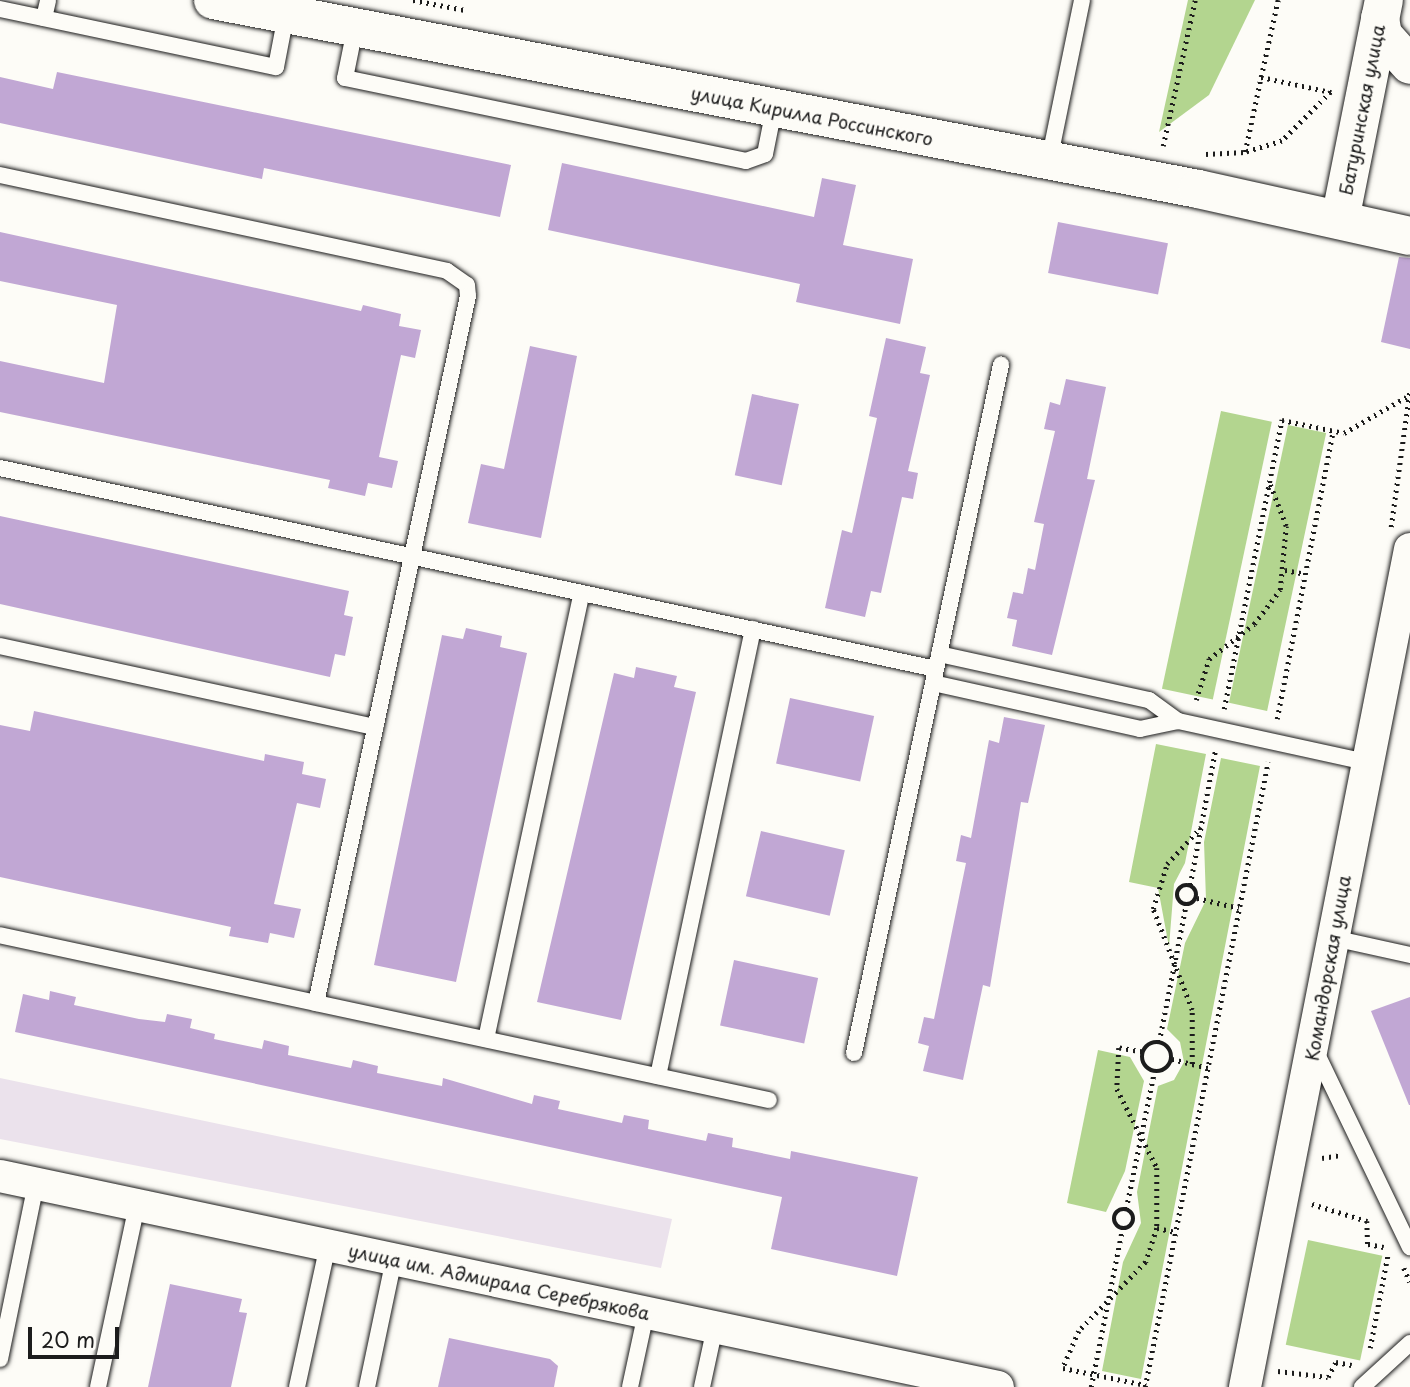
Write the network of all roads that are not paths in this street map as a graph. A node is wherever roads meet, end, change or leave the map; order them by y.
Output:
1 (48, 0) edge
2 (213, 0) edge
3 (1082, 0) edge
4 (0, 9) edge
5 (1382, 9) edge
6 (286, 15) junction
7 (44, 18) junction
8 (355, 29) junction
9 (1410, 65) edge
10 (774, 109) junction
11 (1049, 161) junction
12 (0, 175) edge
13 (1340, 220) junction
14 (1410, 236) edge
15 (1001, 365) dead end
16 (0, 468) edge
17 (1400, 540) edge
18 (412, 556) junction
19 (582, 593) junction
20 (753, 629) junction
21 (0, 646) edge
22 (936, 669) junction
23 (1178, 721) junction
24 (375, 727) junction
25 (1366, 762) junction
26 (0, 935) edge
27 (1333, 938) junction
28 (1410, 955) edge
29 (316, 1003) junction
30 (486, 1039) junction
31 (1314, 1047) junction
32 (854, 1052) dead end
33 (658, 1076) junction
34 (769, 1100) dead end
35 (0, 1176) edge
36 (36, 1184) junction
37 (136, 1205) junction
38 (328, 1245) junction
39 (1410, 1247) edge
40 (394, 1259) junction
41 (646, 1313) junction
42 (715, 1327) junction
43 (1410, 1343) edge
44 (0, 1359) edge
45 (897, 1377) edge
46 (98, 1387) edge
47 (297, 1387) edge
48 (366, 1387) edge
49 (630, 1387) edge
50 (702, 1387) edge
51 (998, 1387) edge
52 (1245, 1387) edge
53 (1362, 1387) edge

1 - 7 lane
2 - 6 main road, улица Кирилла Россинского
3 - 11 lane
4 - 7 lane
5 - 9 main road
5 - 13 main road, Батуринская улица
6 - 7 lane
6 - 8 main road, улица Кирилла Россинского
8 - 10 main road, улица Кирилла Россинского
8 - 10 lane
10 - 11 main road, улица Кирилла Россинского
11 - 13 main road, улица Кирилла Россинского
12 - 18 lane
13 - 14 main road, улица Кирилла Россинского
15 - 22 lane
16 - 18 lane
17 - 25 street, Командорская улица
18 - 19 lane
18 - 24 lane
19 - 20 lane
19 - 30 lane
20 - 22 lane
20 - 33 lane
21 - 24 lane
22 - 23 lane
22 - 23 lane
22 - 32 lane
23 - 25 lane
24 - 29 lane
25 - 27 street, Командорская улица
26 - 29 lane
27 - 28 lane
27 - 31 street, Командорская улица
29 - 30 lane
30 - 33 lane
31 - 39 lane
31 - 52 street, Командорская улица
33 - 34 lane
35 - 36 street, улица им. Адмирала Серебрякова
36 - 37 street, улица им. Адмирала Серебрякова
36 - 44 lane
37 - 38 street, улица им. Адмирала Серебрякова
37 - 46 lane
38 - 40 street, улица им. Адмирала Серебрякова
38 - 47 lane
40 - 41 street, улица им. Адмирала Серебрякова
40 - 48 lane
41 - 42 street, улица им. Адмирала Серебрякова
41 - 49 lane
42 - 45 street, улица им. Адмирала Серебрякова
42 - 50 lane
43 - 53 lane
45 - 51 street, улица им. Адмирала Серебрякова

